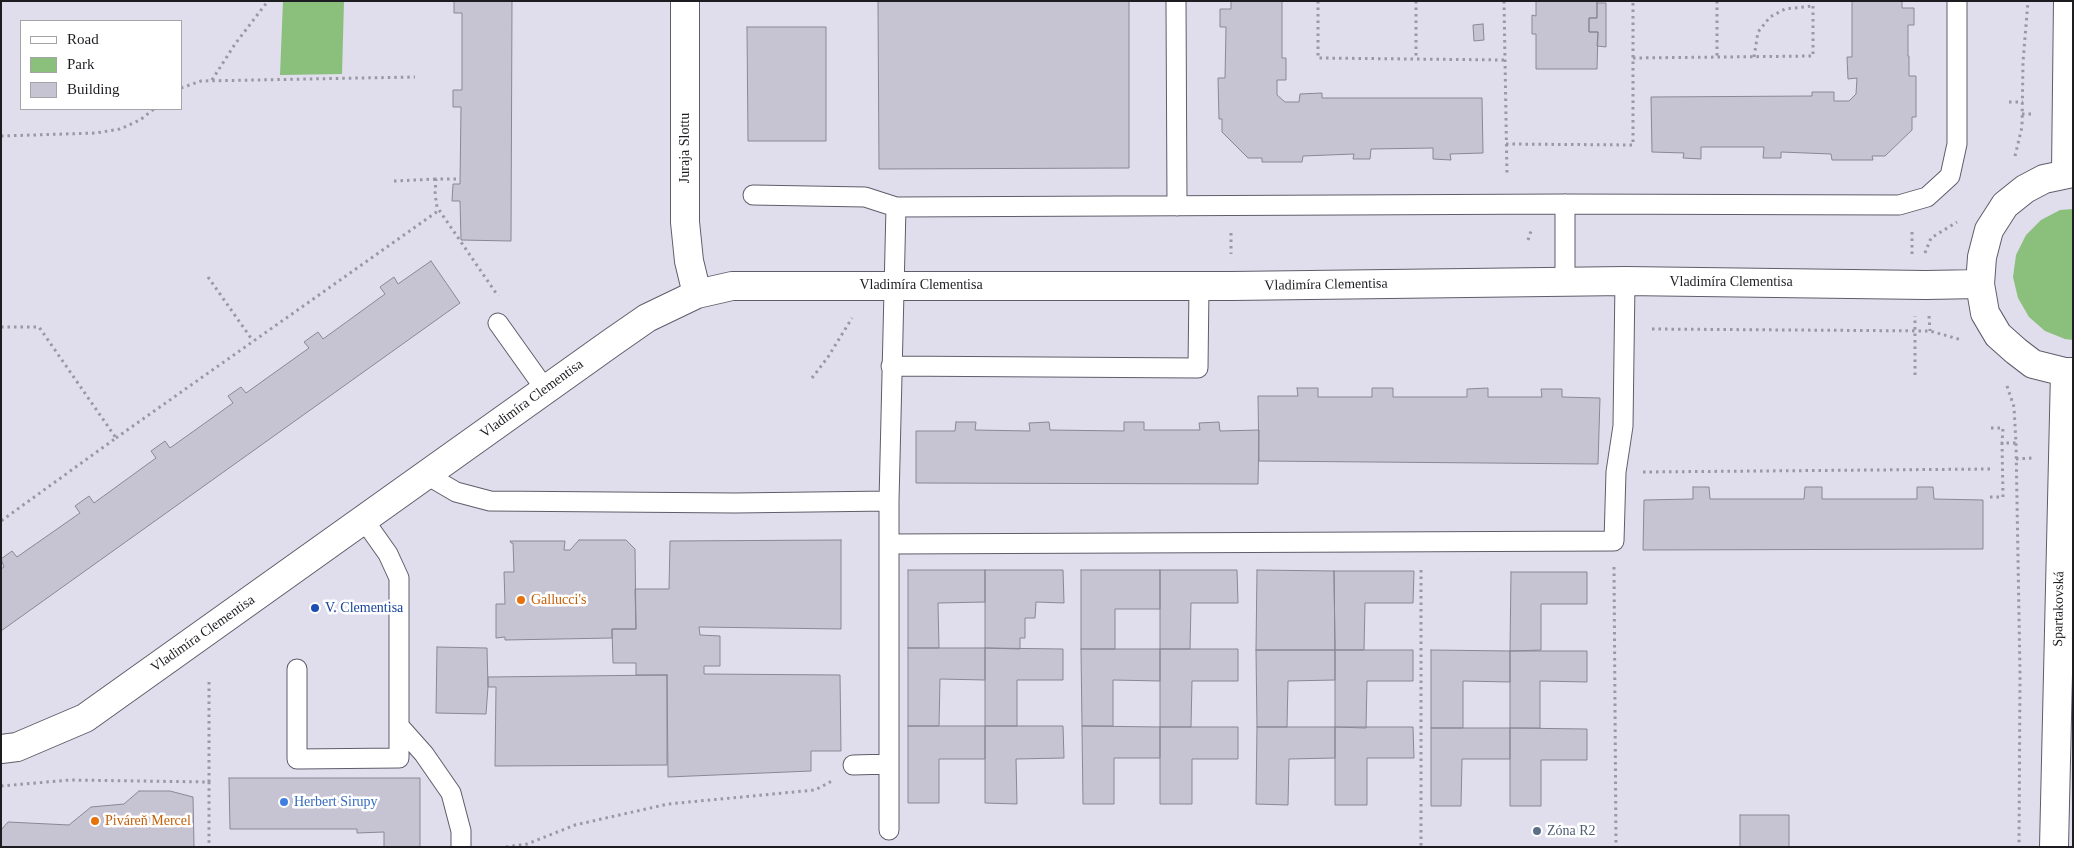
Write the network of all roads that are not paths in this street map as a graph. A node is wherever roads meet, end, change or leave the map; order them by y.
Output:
1 (685, 1) edge
2 (1176, 1) edge
3 (1956, 1) edge
4 (2068, 1) edge
5 (2069, 173) edge
6 (753, 195) dead end
7 (1566, 204) junction
8 (1177, 206) junction
9 (896, 207) junction
10 (1625, 281) junction
11 (1565, 283) junction
12 (1980, 284) junction
13 (893, 285) junction
14 (1199, 286) junction
15 (697, 294) junction
16 (498, 324) dead end
17 (891, 366) junction
18 (2069, 372) edge
19 (545, 389) junction
20 (427, 475) junction
21 (889, 501) junction
22 (364, 520) junction
23 (890, 544) junction
24 (297, 668) dead end
25 (400, 727) junction
26 (1, 749) edge
27 (889, 764) junction
28 (853, 765) road end
29 (889, 830) dead end
30 (461, 847) edge
31 (2054, 847) edge

1 - 15 street, Juraja Slottu
2 - 8 lane
3 - 7 lane
4 - 5 street
5 - 12 street
6 - 9 lane
7 - 8 lane
7 - 11 lane
8 - 9 lane
9 - 13 lane
10 - 11 street, Vladimíra Clementisa
10 - 12 street, Vladimíra Clementisa
10 - 23 lane
11 - 14 street, Vladimíra Clementisa
12 - 18 street
13 - 14 street, Vladimíra Clementisa
13 - 15 street, Vladimíra Clementisa
13 - 17 lane
14 - 17 lane
15 - 19 street, Vladimíra Clementisa
16 - 19 lane
17 - 21 lane
18 - 31 street, Spartakovská
19 - 20 street, Vladimíra Clementisa
20 - 21 lane
20 - 22 street, Vladimíra Clementisa
21 - 23 lane
22 - 25 lane
22 - 26 street, Vladimíra Clementisa
23 - 27 lane
24 - 25 lane
25 - 30 lane
27 - 28 lane
27 - 29 lane

